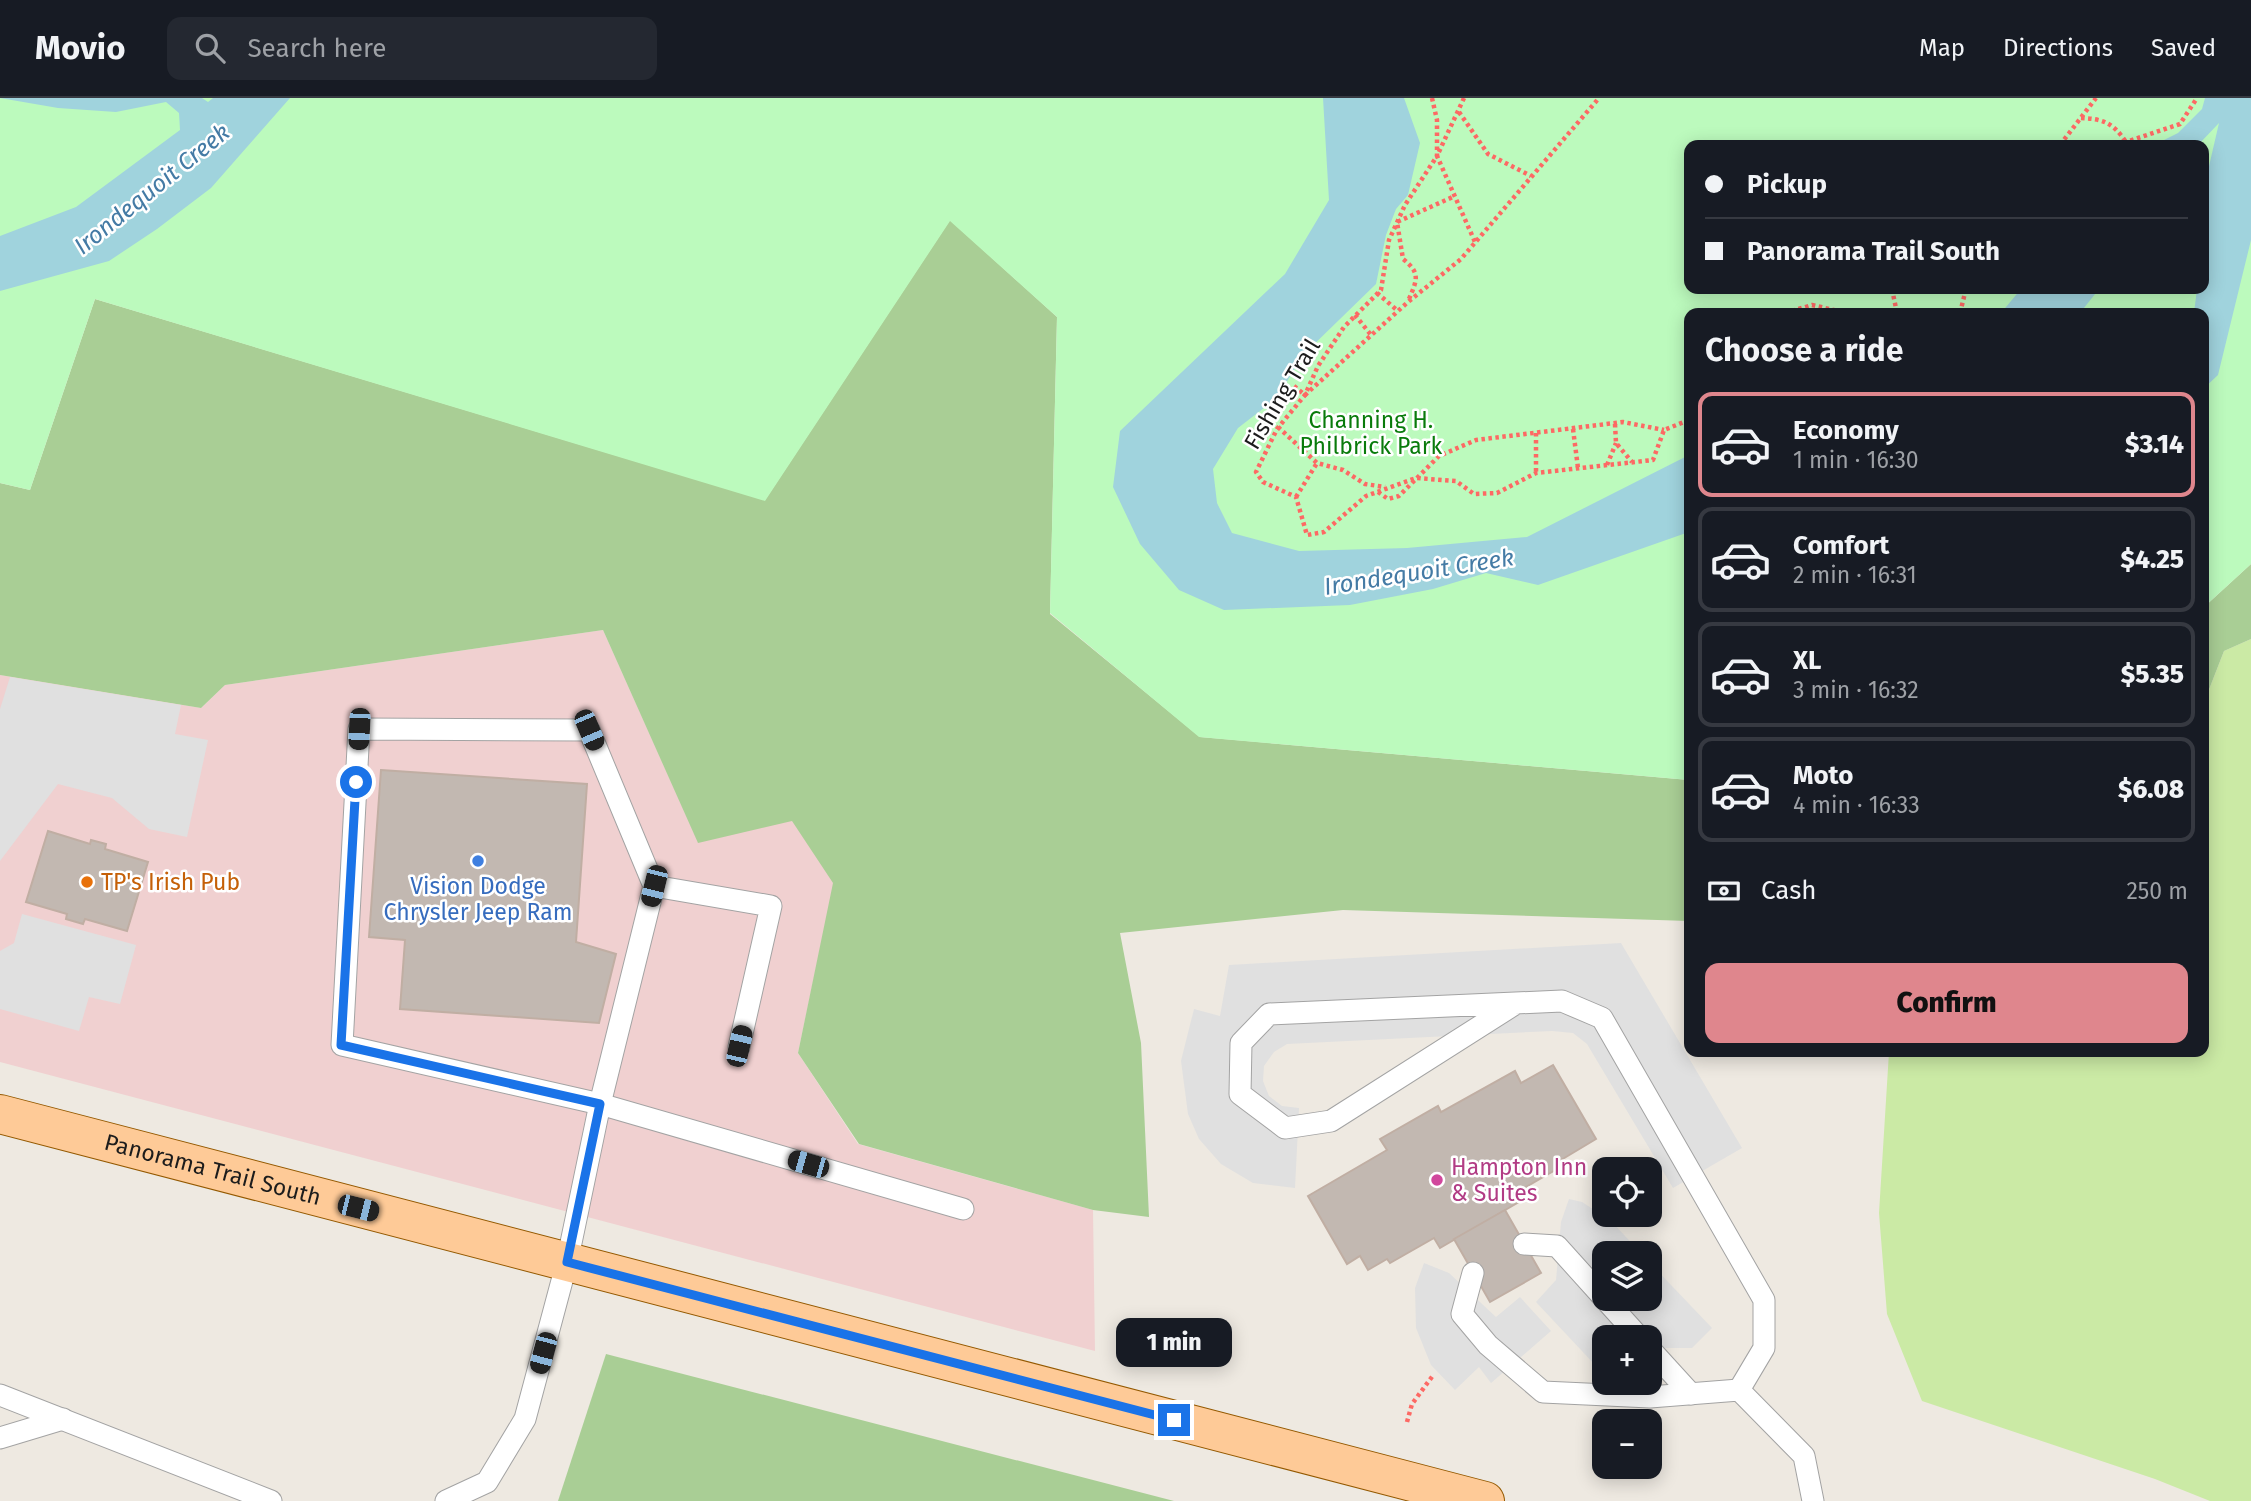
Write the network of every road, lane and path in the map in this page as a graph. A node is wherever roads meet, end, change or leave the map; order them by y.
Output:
1 (1432, 98) edge
2 (1464, 98) edge
3 (1599, 98) edge
4 (2096, 98) edge
5 (2197, 98) edge
6 (1459, 111) junction
7 (2081, 118) junction
8 (2065, 140) edge
9 (2125, 140) edge
10 (2132, 140) edge
11 (1437, 156) junction
12 (1531, 176) junction
13 (1455, 196) junction
14 (1397, 222) junction
15 (1475, 242) junction
16 (1377, 293) junction
17 (1408, 302) junction
18 (1802, 308) edge
19 (1825, 308) edge
20 (1398, 311) junction
21 (1355, 316) junction
22 (1371, 335) junction
23 (1294, 386) dead end
24 (1305, 395) junction
25 (1684, 422) edge
26 (1615, 424) junction
27 (1278, 427) junction
28 (1573, 429) junction
29 (1664, 430) junction
30 (1536, 433) junction
31 (1616, 443) junction
32 (1317, 463) junction
33 (1633, 463) junction
34 (1607, 465) junction
35 (1578, 468) junction
36 (1536, 473) junction
37 (1416, 478) junction
38 (1385, 487) junction
39 (1377, 491) junction
40 (1296, 497) junction
41 (654, 886) junction
42 (1515, 1003) junction
43 (739, 1046) dead end
44 (600, 1104) junction
45 (0, 1114) edge
46 (963, 1209) dead end
47 (1524, 1244) dead end
48 (567, 1262) junction
49 (1473, 1273) dead end
50 (1628, 1325) edge
51 (1662, 1362) edge
52 (1434, 1374) dead end
53 (1739, 1390) junction
54 (1691, 1394) junction
55 (0, 1395) edge
56 (63, 1419) junction
57 (1407, 1422) dead end
58 (0, 1437) edge
59 (271, 1501) edge
60 (446, 1501) edge
61 (1485, 1501) edge
62 (1813, 1501) edge

1 - 11 path
2 - 6 path, Fishing Trail
3 - 12 path
4 - 7 path
5 - 10 path
6 - 11 path, Fishing Trail
6 - 12 path
7 - 8 path
7 - 9 path
11 - 13 path
11 - 14 path, Fishing Trail
12 - 15 path
13 - 14 path
13 - 15 path
14 - 16 path, Fishing Trail
14 - 17 path
15 - 17 path
16 - 20 path
16 - 21 path, Fishing Trail
17 - 20 path
18 - 19 path
20 - 22 path
21 - 22 path
21 - 24 path, Fishing Trail
22 - 24 path
23 - 24 path
24 - 27 path, Fishing Trail
25 - 29 path
26 - 28 path
26 - 29 path
26 - 31 path
27 - 32 path
27 - 40 path, Fishing Trail
28 - 30 path
28 - 35 path
29 - 33 path
30 - 36 path
30 - 37 path
31 - 33 path
31 - 34 path
32 - 38 path
32 - 40 path
33 - 34 path
34 - 35 path
35 - 36 path
36 - 37 path
37 - 38 path
37 - 39 path
38 - 39 path
39 - 40 path
41 - 43 lane
41 - 44 lane
41 - 44 lane
42 - 42 lane
42 - 53 lane
44 - 46 lane
44 - 48 lane
45 - 48 main road, Panorama Trail South
47 - 50 lane
48 - 60 lane
48 - 61 main road, Panorama Trail South
49 - 54 lane
51 - 54 lane
52 - 57 path
53 - 54 lane
53 - 62 lane
55 - 56 lane
56 - 58 lane
56 - 59 lane

